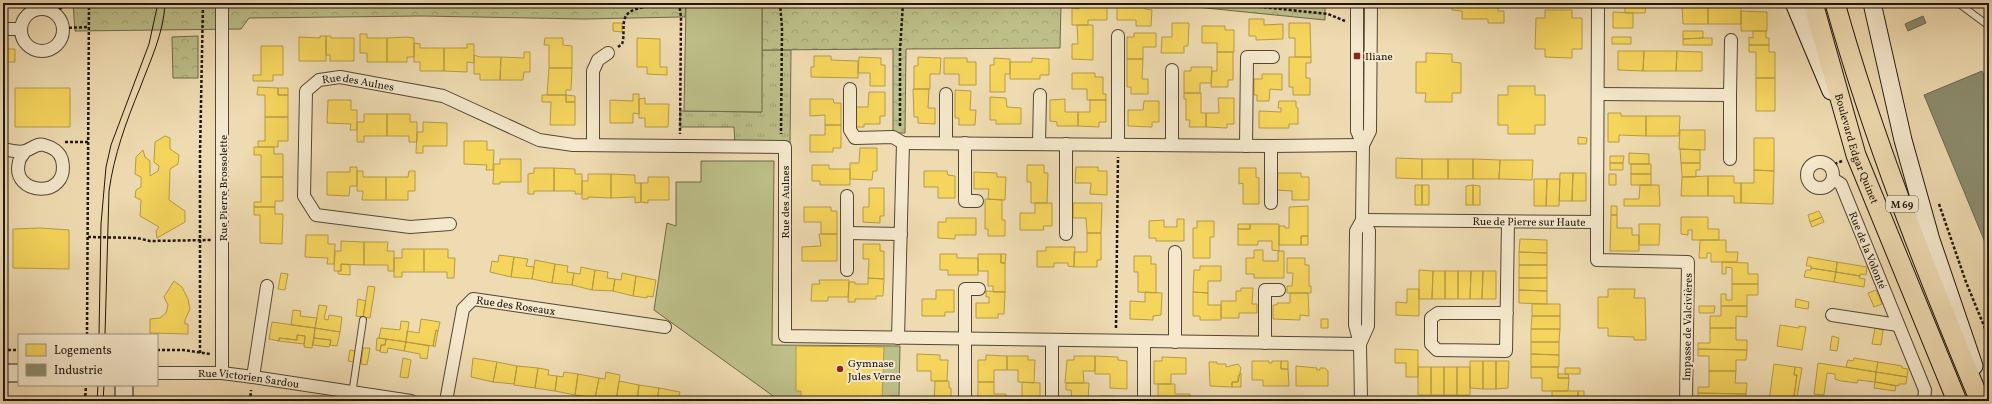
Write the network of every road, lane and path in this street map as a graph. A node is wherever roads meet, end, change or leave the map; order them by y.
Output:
1 (66, 3) edge
2 (89, 3) edge
3 (203, 3) edge
4 (222, 3) edge
5 (656, 3) edge
6 (679, 3) edge
7 (780, 3) edge
8 (903, 3) edge
9 (1224, 3) edge
10 (1357, 3) edge
11 (1371, 3) edge
12 (1598, 3) edge
13 (1794, 3) edge
14 (1813, 3) edge
15 (1835, 3) edge
16 (1872, 3) edge
17 (1958, 3) edge
18 (56, 13) junction
19 (1357, 23) junction
20 (1989, 26) edge
21 (89, 27) junction
22 (64, 28) junction
23 (3, 29) edge
24 (21, 29) junction
25 (1118, 36) dead end
26 (1731, 40) dead end
27 (608, 53) joint
28 (1273, 57) dead end
29 (1172, 70) dead end
30 (850, 89) dead end
31 (946, 94) dead end
32 (1598, 94) junction
33 (1040, 95) dead end
34 (1730, 95) junction
35 (1845, 123) junction
36 (88, 142) junction
37 (901, 142) junction
38 (946, 143) junction
39 (966, 143) junction
40 (1039, 144) junction
41 (1066, 144) junction
42 (593, 145) junction
43 (1118, 145) junction
44 (1172, 145) junction
45 (1363, 145) junction
46 (680, 146) junction
47 (1246, 146) junction
48 (1271, 146) junction
49 (52, 147) junction
50 (780, 147) junction
51 (3, 149) edge
52 (25, 151) junction
53 (1730, 159) dead end
54 (1833, 179) dead end
55 (847, 196) dead end
56 (977, 201) dead end
57 (1938, 202) dead end
58 (1271, 203) dead end
59 (1362, 220) junction
60 (1508, 222) junction
61 (1597, 222) junction
62 (450, 224) dead end
63 (847, 233) junction
64 (901, 234) junction
65 (1066, 234) dead end
66 (88, 238) junction
67 (202, 240) junction
68 (223, 240) junction
69 (1175, 252) dead end
70 (847, 270) dead end
71 (267, 286) dead end
72 (979, 289) dead end
73 (1278, 290) dead end
74 (1506, 313) junction
75 (1832, 315) dead end
76 (363, 320) dead end
77 (1898, 325) junction
78 (665, 327) dead end
79 (87, 334) edge
80 (898, 338) junction
81 (1989, 338) edge
82 (965, 339) junction
83 (1052, 340) junction
84 (1116, 341) junction
85 (1144, 341) junction
86 (1175, 342) junction
87 (1265, 343) junction
88 (1360, 344) junction
89 (3, 350) edge
90 (18, 350) edge
91 (158, 350) edge
92 (200, 353) junction
93 (222, 354) junction
94 (3, 373) edge
95 (158, 373) edge
96 (18, 374) edge
97 (222, 374) junction
98 (253, 377) junction
99 (86, 386) edge
100 (124, 386) edge
101 (351, 397) edge
102 (85, 401) edge
103 (124, 401) edge
104 (411, 401) edge
105 (446, 401) edge
106 (965, 401) edge
107 (1052, 401) edge
108 (1144, 401) edge
109 (1361, 401) edge
110 (1686, 401) edge
111 (1924, 401) edge
112 (1957, 401) edge
113 (1980, 401) edge
114 (1985, 401) edge

1 - 18 path
2 - 21 path
3 - 67 path
4 - 68 street, Rue Pierre Brossolette
5 - 27 path
6 - 46 path
7 - 50 path
8 - 37 path
9 - 19 path
10 - 19 street
11 - 45 street
12 - 32 street, Rue de Pierre sur Haute
13 - 35 main road
14 - 35 main road, Boulevard Edgar Quinet / M 69
15 - 113 main road, M 69
16 - 114 main road
17 - 20 lane
18 - 22 street
18 - 24 street
19 - 45 street
21 - 22 path
21 - 36 path
22 - 24 street
23 - 24 street
25 - 43 street
26 - 34 street
27 - 42 street
28 - 47 street
29 - 44 street
30 - 37 street
31 - 38 street
32 - 34 street
32 - 61 street, Rue de Pierre sur Haute
33 - 40 street
34 - 53 street
35 - 112 main road, Boulevard Edgar Quinet / M 69
36 - 49 path
36 - 66 path
37 - 38 street
37 - 64 street
38 - 39 street
39 - 40 street
39 - 56 street
40 - 41 street
41 - 43 street
41 - 65 street
42 - 46 street, Rue des Aulnes
42 - 62 street, Rue des Aulnes
43 - 44 street
43 - 84 path
44 - 47 street
45 - 48 street
45 - 59 street
46 - 50 street, Rue des Aulnes
47 - 48 street
48 - 58 street
49 - 52 street
49 - 52 street
50 - 80 street, Rue des Aulnes
51 - 52 street
54 - 77 street, Rue de la Volonté
55 - 63 street
57 - 81 path
59 - 60 street, Rue de Pierre sur Haute
59 - 88 street
60 - 61 street, Rue de Pierre sur Haute
60 - 74 street
61 - 110 street, Impasse de Valcivières
63 - 64 street
63 - 70 street
64 - 80 street
66 - 67 path
66 - 79 path
67 - 68 path
67 - 92 path
68 - 93 street, Rue Pierre Brossolette
69 - 86 street
71 - 98 street
72 - 82 street
73 - 87 street
74 - 74 street
75 - 77 street
76 - 101 lane
77 - 111 street, Rue de la Volonté
78 - 105 street, Rue des Roseaux
80 - 82 street
82 - 83 street
82 - 106 street
83 - 84 street
83 - 107 street
84 - 85 street
85 - 86 street
85 - 108 street
86 - 87 street
87 - 88 street
88 - 109 street
89 - 90 path
91 - 92 path
92 - 93 path
93 - 97 street, Rue Pierre Brossolette
94 - 96 main road
95 - 97 street, Rue Victorien Sardou
97 - 98 street, Rue Victorien Sardou
98 - 101 street, Rue Victorien Sardou
99 - 102 path
100 - 103 main road
101 - 104 street, Rue Victorien Sardou

